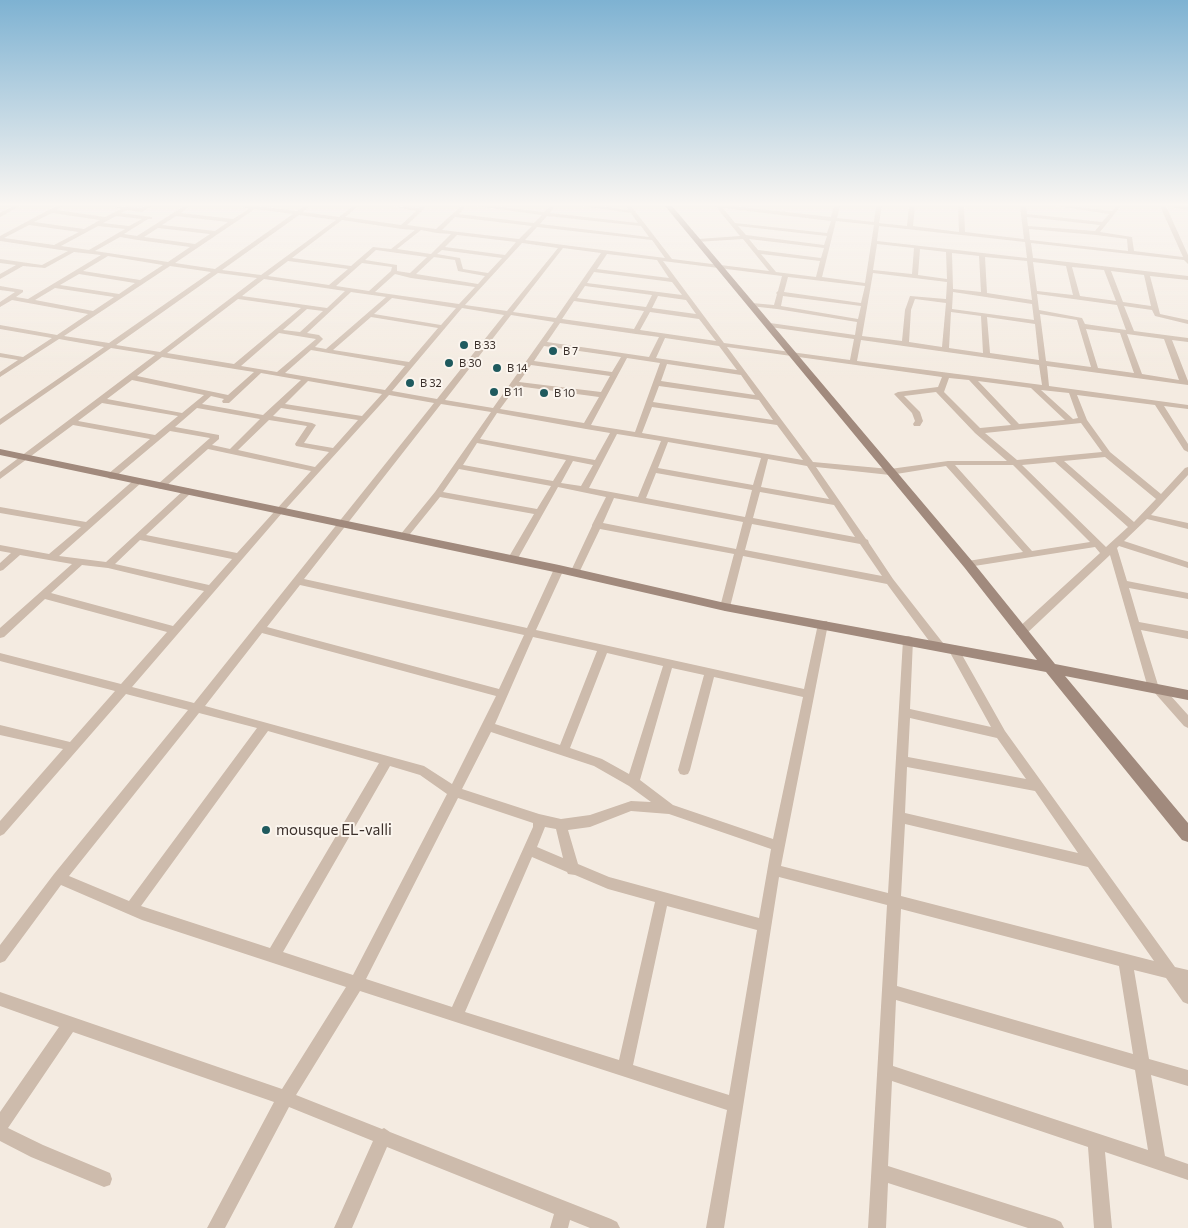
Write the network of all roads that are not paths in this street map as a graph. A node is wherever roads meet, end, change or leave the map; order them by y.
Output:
1 (18, 263) edge
2 (50, 263) edge
3 (92, 263) edge
4 (164, 263) edge
5 (227, 263) edge
6 (280, 263) edge
7 (318, 263) edge
8 (357, 263) edge
9 (376, 263) edge
10 (424, 263) edge
11 (459, 263) edge
12 (500, 263) edge
13 (548, 263) edge
14 (597, 263) edge
15 (662, 263) edge
16 (697, 263) edge
17 (717, 263) edge
18 (766, 263) edge
19 (823, 263) edge
20 (871, 263) edge
21 (916, 263) edge
22 (949, 263) edge
23 (982, 263) edge
24 (1030, 263) edge
25 (1056, 263) edge
26 (22, 264) junction
27 (169, 264) junction
28 (1070, 265) junction
29 (719, 266) junction
30 (352, 268) junction
31 (1107, 269) junction
32 (217, 270) junction
33 (592, 270) junction
34 (870, 271) junction
35 (78, 272) junction
36 (394, 272) junction
37 (773, 272) junction
38 (786, 274) junction
39 (1147, 274) junction
40 (490, 275) junction
41 (410, 276) junction
42 (0, 277) edge
43 (262, 277) junction
44 (915, 277) junction
45 (819, 278) junction
46 (1188, 278) edge
47 (674, 280) junction
48 (950, 281) junction
49 (140, 282) junction
50 (582, 284) junction
51 (868, 285) junction
52 (54, 286) junction
53 (480, 286) junction
54 (0, 288) edge
55 (331, 288) junction
56 (350, 290) junction
57 (950, 290) junction
58 (1034, 292) junction
59 (370, 293) junction
60 (779, 293) junction
61 (656, 294) junction
62 (984, 295) junction
63 (119, 296) junction
64 (391, 296) junction
65 (236, 297) junction
66 (11, 298) junction
67 (687, 298) junction
68 (1077, 298) junction
69 (572, 299) junction
70 (820, 299) junction
71 (29, 301) junction
72 (949, 301) junction
73 (1035, 302) junction
74 (1120, 304) junction
75 (0, 305) edge
76 (752, 305) junction
77 (864, 305) junction
78 (461, 306) junction
79 (306, 307) junction
80 (776, 308) junction
81 (1155, 308) junction
82 (647, 309) junction
83 (327, 310) junction
84 (793, 310) junction
85 (948, 310) junction
86 (1036, 311) junction
87 (94, 313) junction
88 (508, 313) junction
89 (816, 314) junction
90 (369, 315) junction
91 (984, 315) junction
92 (702, 317) junction
93 (556, 320) junction
94 (861, 321) junction
95 (1037, 322) junction
96 (1188, 322) edge
97 (770, 326) junction
98 (1082, 326) junction
99 (0, 327) edge
100 (444, 327) junction
101 (795, 328) junction
102 (279, 331) junction
103 (636, 332) junction
104 (1123, 332) junction
105 (303, 333) junction
106 (1131, 333) junction
107 (663, 336) junction
108 (858, 336) junction
109 (58, 337) junction
110 (1167, 337) junction
111 (1188, 340) edge
112 (541, 343) junction
113 (905, 343) junction
114 (110, 345) junction
115 (724, 345) junction
116 (310, 348) junction
117 (945, 349) junction
118 (328, 351) junction
119 (160, 354) junction
120 (987, 354) junction
121 (0, 355) edge
122 (795, 355) junction
123 (625, 356) junction
124 (24, 359) junction
125 (651, 360) junction
126 (528, 362) junction
127 (664, 362) junction
128 (853, 362) junction
129 (1043, 362) junction
130 (412, 365) junction
131 (235, 367) junction
132 (1095, 370) junction
133 (259, 371) junction
134 (742, 373) junction
135 (0, 374) edge
136 (279, 374) junction
137 (946, 374) junction
138 (615, 375) junction
139 (1138, 376) junction
140 (130, 378) junction
141 (971, 378) junction
142 (306, 379) junction
143 (1186, 382) edge
144 (514, 383) junction
145 (657, 383) junction
146 (1034, 387) junction
147 (1046, 388) junction
148 (940, 390) junction
149 (1072, 392) junction
150 (388, 393) junction
151 (209, 394) junction
152 (604, 395) junction
153 (230, 398) junction
154 (760, 398) junction
155 (100, 400) junction
156 (439, 402) junction
157 (1158, 403) junction
158 (650, 404) junction
159 (196, 405) junction
160 (278, 405) junction
161 (1188, 407) edge
162 (217, 409) junction
163 (495, 411) junction
164 (184, 416) junction
165 (265, 417) junction
166 (364, 419) junction
167 (1083, 420) junction
168 (72, 422) junction
169 (1072, 422) junction
170 (0, 423) edge
171 (779, 423) junction
172 (917, 424) dead end
173 (586, 427) junction
174 (169, 428) junction
175 (1018, 428) junction
176 (978, 431) junction
177 (614, 432) junction
178 (637, 436) junction
179 (156, 438) junction
180 (475, 440) junction
181 (665, 441) junction
182 (207, 446) junction
183 (1188, 450) edge
184 (335, 451) junction
185 (0, 452) edge
186 (231, 452) junction
187 (1107, 454) junction
188 (25, 457) junction
189 (764, 457) junction
190 (571, 458) junction
191 (1056, 458) junction
192 (596, 463) junction
193 (948, 463) junction
194 (1015, 463) junction
195 (810, 464) junction
196 (457, 466) junction
197 (318, 470) junction
198 (653, 470) junction
199 (1188, 470) edge
200 (890, 472) junction
201 (0, 476) edge
202 (111, 476) junction
203 (138, 481) junction
204 (556, 483) junction
205 (161, 486) junction
206 (584, 488) junction
207 (756, 489) junction
208 (188, 492) junction
209 (438, 494) junction
210 (612, 494) junction
211 (1161, 499) junction
212 (641, 500) junction
213 (837, 503) junction
214 (0, 510) edge
215 (279, 511) junction
216 (538, 512) junction
217 (1145, 516) junction
218 (747, 520) junction
219 (88, 524) junction
220 (341, 525) junction
221 (596, 525) junction
222 (1188, 526) edge
223 (1134, 527) junction
224 (140, 537) junction
225 (403, 537) junction
226 (865, 542) junction
227 (1097, 544) junction
228 (1112, 547) junction
229 (0, 548) edge
230 (18, 552) junction
231 (739, 552) junction
232 (1030, 554) junction
233 (239, 557) junction
234 (50, 558) junction
235 (512, 560) junction
236 (81, 562) junction
237 (968, 564) junction
238 (108, 565) junction
239 (1188, 565) edge
240 (0, 568) edge
241 (559, 569) junction
242 (575, 573) junction
243 (298, 580) junction
244 (890, 581) junction
245 (1124, 584) junction
246 (211, 589) junction
247 (45, 595) junction
248 (1188, 596) edge
249 (725, 607) junction
250 (823, 624) junction
251 (1135, 625) junction
252 (259, 629) junction
253 (174, 630) junction
254 (531, 632) junction
255 (1021, 632) junction
256 (0, 634) edge
257 (1188, 635) edge
258 (908, 640) junction
259 (939, 646) junction
260 (604, 648) junction
261 (953, 648) junction
262 (0, 657) edge
263 (669, 662) junction
264 (1053, 669) junction
265 (710, 672) junction
266 (123, 689) junction
267 (1155, 689) junction
268 (502, 694) junction
269 (808, 694) junction
270 (1188, 695) edge
271 (197, 708) junction
272 (904, 712) junction
273 (1188, 723) edge
274 (265, 726) junction
275 (488, 726) junction
276 (0, 730) edge
277 (1001, 734) junction
278 (73, 747) junction
279 (564, 750) junction
280 (387, 760) junction
281 (901, 761) junction
282 (684, 770) dead end
283 (633, 782) junction
284 (1040, 787) junction
285 (453, 790) junction
286 (669, 809) junction
287 (898, 817) junction
288 (539, 820) junction
289 (561, 825) junction
290 (0, 830) edge
291 (1188, 835) edge
292 (778, 846) junction
293 (528, 849) junction
294 (1094, 862) junction
295 (573, 870) junction
296 (774, 870) junction
297 (60, 878) junction
298 (662, 900) junction
299 (894, 900) junction
300 (132, 908) junction
301 (765, 926) junction
302 (0, 956) edge
303 (273, 956) junction
304 (1125, 960) junction
305 (1171, 972) junction
306 (1188, 977) edge
307 (356, 984) junction
308 (889, 991) junction
309 (1188, 997) edge
310 (0, 999) edge
311 (456, 1016) junction
312 (70, 1023) junction
313 (1143, 1065) junction
314 (624, 1070) junction
315 (885, 1071) junction
316 (1188, 1078) edge
317 (285, 1098) junction
318 (735, 1105) junction
319 (0, 1126) edge
320 (0, 1132) edge
321 (384, 1136) junction
322 (1096, 1142) junction
323 (1158, 1163) junction
324 (880, 1172) junction
325 (1188, 1172) edge
326 (104, 1179) dead end
327 (564, 1209) junction
328 (216, 1228) edge
329 (343, 1228) edge
330 (559, 1228) edge
331 (611, 1228) edge
332 (715, 1228) edge
333 (877, 1228) edge
334 (1055, 1228) edge
335 (1103, 1228) edge

1 - 26 street
2 - 26 street
3 - 35 street
4 - 27 street
5 - 32 street
6 - 43 street
7 - 30 street
8 - 30 street
9 - 36 street
10 - 41 street
11 - 40 street
12 - 40 street
13 - 88 street
14 - 33 street
15 - 47 street
16 - 29 street
17 - 29 street
18 - 37 street
19 - 45 street
20 - 34 street
21 - 44 street
22 - 48 street
23 - 62 street
24 - 58 street
25 - 28 street
26 - 42 street
27 - 32 street
27 - 49 street
28 - 31 street
28 - 68 street
29 - 37 street
29 - 76 street
30 - 55 street
31 - 39 street
31 - 74 street
32 - 43 street
32 - 114 street
33 - 47 street
33 - 50 street
34 - 44 street
34 - 51 street
35 - 49 street
35 - 52 street
36 - 41 street
36 - 59 street
37 - 38 street
38 - 45 street
38 - 60 street
39 - 46 street
39 - 81 street
40 - 53 street
41 - 53 street
43 - 55 street
43 - 65 street
44 - 48 street
45 - 51 street
47 - 67 street
48 - 57 street
49 - 63 street
50 - 61 street
50 - 69 street
51 - 77 street
52 - 63 street
52 - 71 street
53 - 78 street
54 - 66 street
55 - 56 street
56 - 59 street
56 - 83 street
57 - 62 street
57 - 72 street
58 - 68 street
58 - 73 street
59 - 64 street
60 - 70 street
60 - 80 street
61 - 67 street
61 - 82 street
62 - 73 street
63 - 87 street
64 - 78 street
64 - 90 street
65 - 79 street
65 - 119 street
66 - 71 street
66 - 75 street
67 - 92 street
68 - 74 street
69 - 82 street
69 - 93 street
70 - 77 street
70 - 89 street
71 - 87 street
72 - 85 street
72 - 113 street
73 - 86 street
74 - 81 street
74 - 106 street
76 - 80 street
76 - 97 street
77 - 94 street
78 - 88 street
78 - 100 street
79 - 83 street
79 - 102 street
80 - 84 street
81 - 96 street
82 - 92 street
82 - 103 street
83 - 105 street
84 - 89 street
84 - 101 street
85 - 91 street
85 - 117 street
86 - 95 street
86 - 98 street
87 - 109 street
88 - 93 street
88 - 156 street
89 - 94 street
90 - 100 street
90 - 118 street
91 - 95 street
91 - 120 street
92 - 115 street
93 - 103 street
93 - 112 street
94 - 108 street
95 - 129 street
97 - 101 street
97 - 122 street
98 - 104 street
98 - 132 street
99 - 109 street
100 - 130 street
101 - 108 street
102 - 105 street
102 - 131 street
103 - 107 street
104 - 106 street
104 - 139 street
105 - 116 street
106 - 110 street
107 - 115 street
107 - 125 street
108 - 113 street
108 - 128 street
109 - 114 street
109 - 124 street
110 - 111 street
110 - 143 street
112 - 123 street
112 - 126 street
113 - 117 street
114 - 119 street
114 - 170 street
115 - 122 street
115 - 134 street
116 - 118 street
116 - 136 street
117 - 120 street
118 - 130 street
119 - 131 street
119 - 140 street
120 - 129 street
121 - 124 street
122 - 128 street
122 - 200 street
123 - 125 street
123 - 138 street
124 - 135 street
125 - 127 street
126 - 138 street
126 - 144 street
127 - 134 street
127 - 145 street
128 - 137 street
129 - 132 street
129 - 147 street
130 - 150 street
131 - 133 street
132 - 139 street
133 - 136 street
133 - 153 street
134 - 154 street
136 - 142 street
137 - 141 street
137 - 148 street
138 - 152 street
139 - 143 street
140 - 151 street
140 - 155 street
141 - 146 street
141 - 175 street
142 - 150 street
142 - 160 street
144 - 152 street
144 - 163 street
145 - 154 street
145 - 158 street
146 - 147 street
146 - 169 street
147 - 149 street
148 - 172 street
148 - 176 street
149 - 157 street
149 - 167 street
150 - 156 street
150 - 166 street
151 - 153 street
151 - 159 street
152 - 173 street
153 - 162 street
154 - 171 street
155 - 164 street
155 - 168 street
156 - 163 street
156 - 220 street
157 - 161 street
157 - 183 street
158 - 171 street
158 - 178 street
159 - 162 street
159 - 164 street
160 - 165 street
160 - 166 street
162 - 165 street
163 - 173 street
163 - 180 street
164 - 174 street
165 - 184 street
165 - 186 street
166 - 184 street
167 - 169 street
167 - 187 street
168 - 179 street
168 - 188 street
169 - 175 street
171 - 195 street
173 - 177 street
174 - 179 street
174 - 182 street
175 - 176 street
176 - 194 street
177 - 178 street
177 - 192 street
178 - 181 street
179 - 202 street
180 - 190 street
180 - 196 street
181 - 189 street
181 - 198 street
182 - 186 street
182 - 205 street
184 - 197 street
185 - 188 street
186 - 197 street
187 - 191 street
187 - 211 street
188 - 201 street
188 - 202 street
189 - 195 street
189 - 207 street
190 - 192 street
190 - 204 street
191 - 194 street
191 - 223 street
192 - 206 street
193 - 194 street
193 - 200 street
193 - 232 street
194 - 227 street
195 - 200 street
195 - 213 street
196 - 204 street
196 - 209 street
197 - 215 street
198 - 207 street
198 - 212 street
199 - 211 street
200 - 237 street
202 - 203 street
203 - 205 street
203 - 219 street
204 - 206 street
204 - 216 street
205 - 208 street
206 - 210 street
207 - 213 street
207 - 218 street
208 - 215 street
208 - 224 street
209 - 216 street
209 - 225 street
210 - 212 street
210 - 221 street
211 - 217 street
212 - 218 street
213 - 226 street
214 - 219 street
215 - 220 street
215 - 233 street
216 - 235 street
217 - 222 street
217 - 223 street
218 - 226 street
218 - 231 street
219 - 234 street
220 - 225 street
220 - 243 street
221 - 231 street
221 - 242 street
223 - 228 street
224 - 233 street
224 - 238 street
225 - 235 street
226 - 244 street
227 - 228 street
227 - 232 street
228 - 239 street
228 - 245 street
228 - 255 street
229 - 230 street
230 - 234 street
230 - 240 street
231 - 244 street
231 - 249 street
232 - 237 street
233 - 246 street
234 - 236 street
235 - 241 street
236 - 238 street
236 - 247 street
237 - 255 street
238 - 246 street
241 - 242 street
241 - 254 street
242 - 249 street
243 - 252 street
243 - 254 street
244 - 259 street
245 - 248 street
245 - 251 street
246 - 253 street
247 - 253 street
247 - 256 street
249 - 250 street
250 - 258 street
250 - 269 street
251 - 257 street
251 - 267 street
252 - 268 street
252 - 271 street
253 - 266 street
254 - 260 street
254 - 268 street
255 - 264 street
258 - 259 street
258 - 272 street
259 - 261 street
260 - 263 street
260 - 279 street
261 - 264 street
261 - 277 street
262 - 266 street
263 - 265 street
263 - 283 street
264 - 267 street
264 - 291 street
265 - 269 street
265 - 282 street
266 - 271 street
266 - 278 street
267 - 270 street
267 - 273 street
268 - 275 street
269 - 292 street
271 - 274 street
271 - 297 street
272 - 277 street
272 - 281 street
274 - 280 street
274 - 300 street
275 - 279 street
275 - 285 street
276 - 278 street
277 - 284 street
278 - 290 street
279 - 283 street
280 - 285 street
280 - 303 street
281 - 284 street
281 - 287 street
283 - 286 street
284 - 294 street
285 - 288 street
285 - 307 street
286 - 289 street
286 - 292 street
287 - 294 street
287 - 299 street
288 - 289 street
288 - 293 street
289 - 295 street
292 - 296 street
293 - 295 street
293 - 311 street
294 - 305 street
295 - 298 street
296 - 299 street
296 - 301 street
297 - 300 street
297 - 302 street
298 - 301 street
298 - 314 street
299 - 304 street
299 - 308 street
300 - 303 street
301 - 318 street
303 - 307 street
304 - 305 street
304 - 313 street
305 - 306 street
305 - 309 street
307 - 311 street
307 - 317 street
308 - 313 street
308 - 315 street
310 - 312 street
311 - 314 street
312 - 317 street
312 - 319 street
313 - 316 street
313 - 323 street
314 - 318 street
315 - 322 street
315 - 324 street
317 - 321 street
317 - 328 street
318 - 332 street
320 - 326 street
321 - 327 street
321 - 329 street
322 - 323 street
322 - 335 street
323 - 325 street
324 - 333 street
324 - 334 street
327 - 330 street
327 - 331 street

